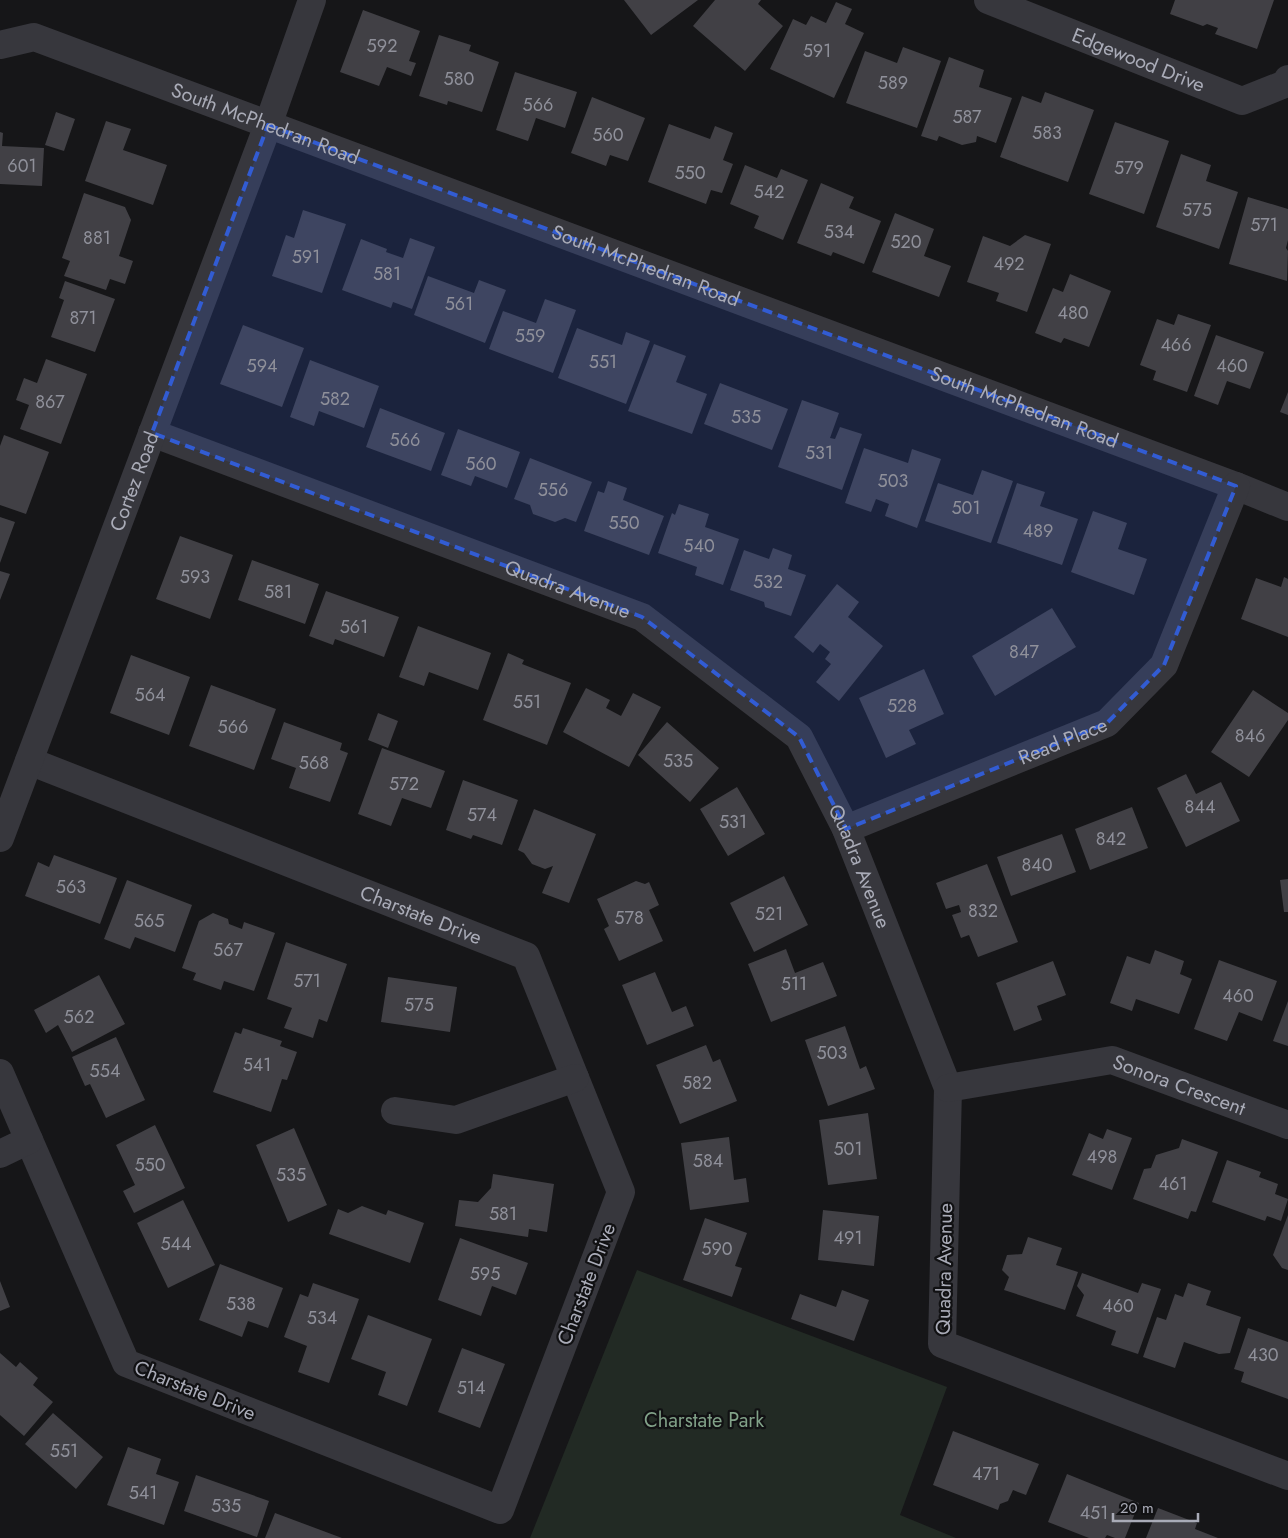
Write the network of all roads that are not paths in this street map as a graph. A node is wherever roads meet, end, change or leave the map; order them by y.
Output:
1 (312, 0) edge
2 (988, 0) edge
3 (0, 45) edge
4 (1288, 79) edge
5 (268, 125) junction
6 (152, 433) junction
7 (1236, 486) junction
8 (1288, 507) edge
9 (29, 761) junction
10 (846, 829) junction
11 (0, 838) edge
12 (0, 1073) edge
13 (575, 1078) junction
14 (948, 1088) junction
15 (396, 1111) dead end
16 (1288, 1125) edge
17 (29, 1140) junction
18 (0, 1154) edge
19 (1288, 1476) edge

1 - 5 street, Cortez Road
2 - 4 street, Edgewood Drive
3 - 5 street, South McPhedran Road
5 - 6 street, Cortez Road
5 - 7 street, South McPhedran Road
6 - 9 street, Cortez Road
6 - 10 street, Quadra Avenue
7 - 8 street, South McPhedran Road
7 - 10 street, Read Place
9 - 11 street, Cortez Road
9 - 13 street, Charstate Drive
10 - 14 street, Quadra Avenue
12 - 17 street
13 - 15 street
13 - 17 street, Charstate Drive
14 - 16 street, Sonora Crescent
14 - 19 street, Quadra Avenue
17 - 18 street

